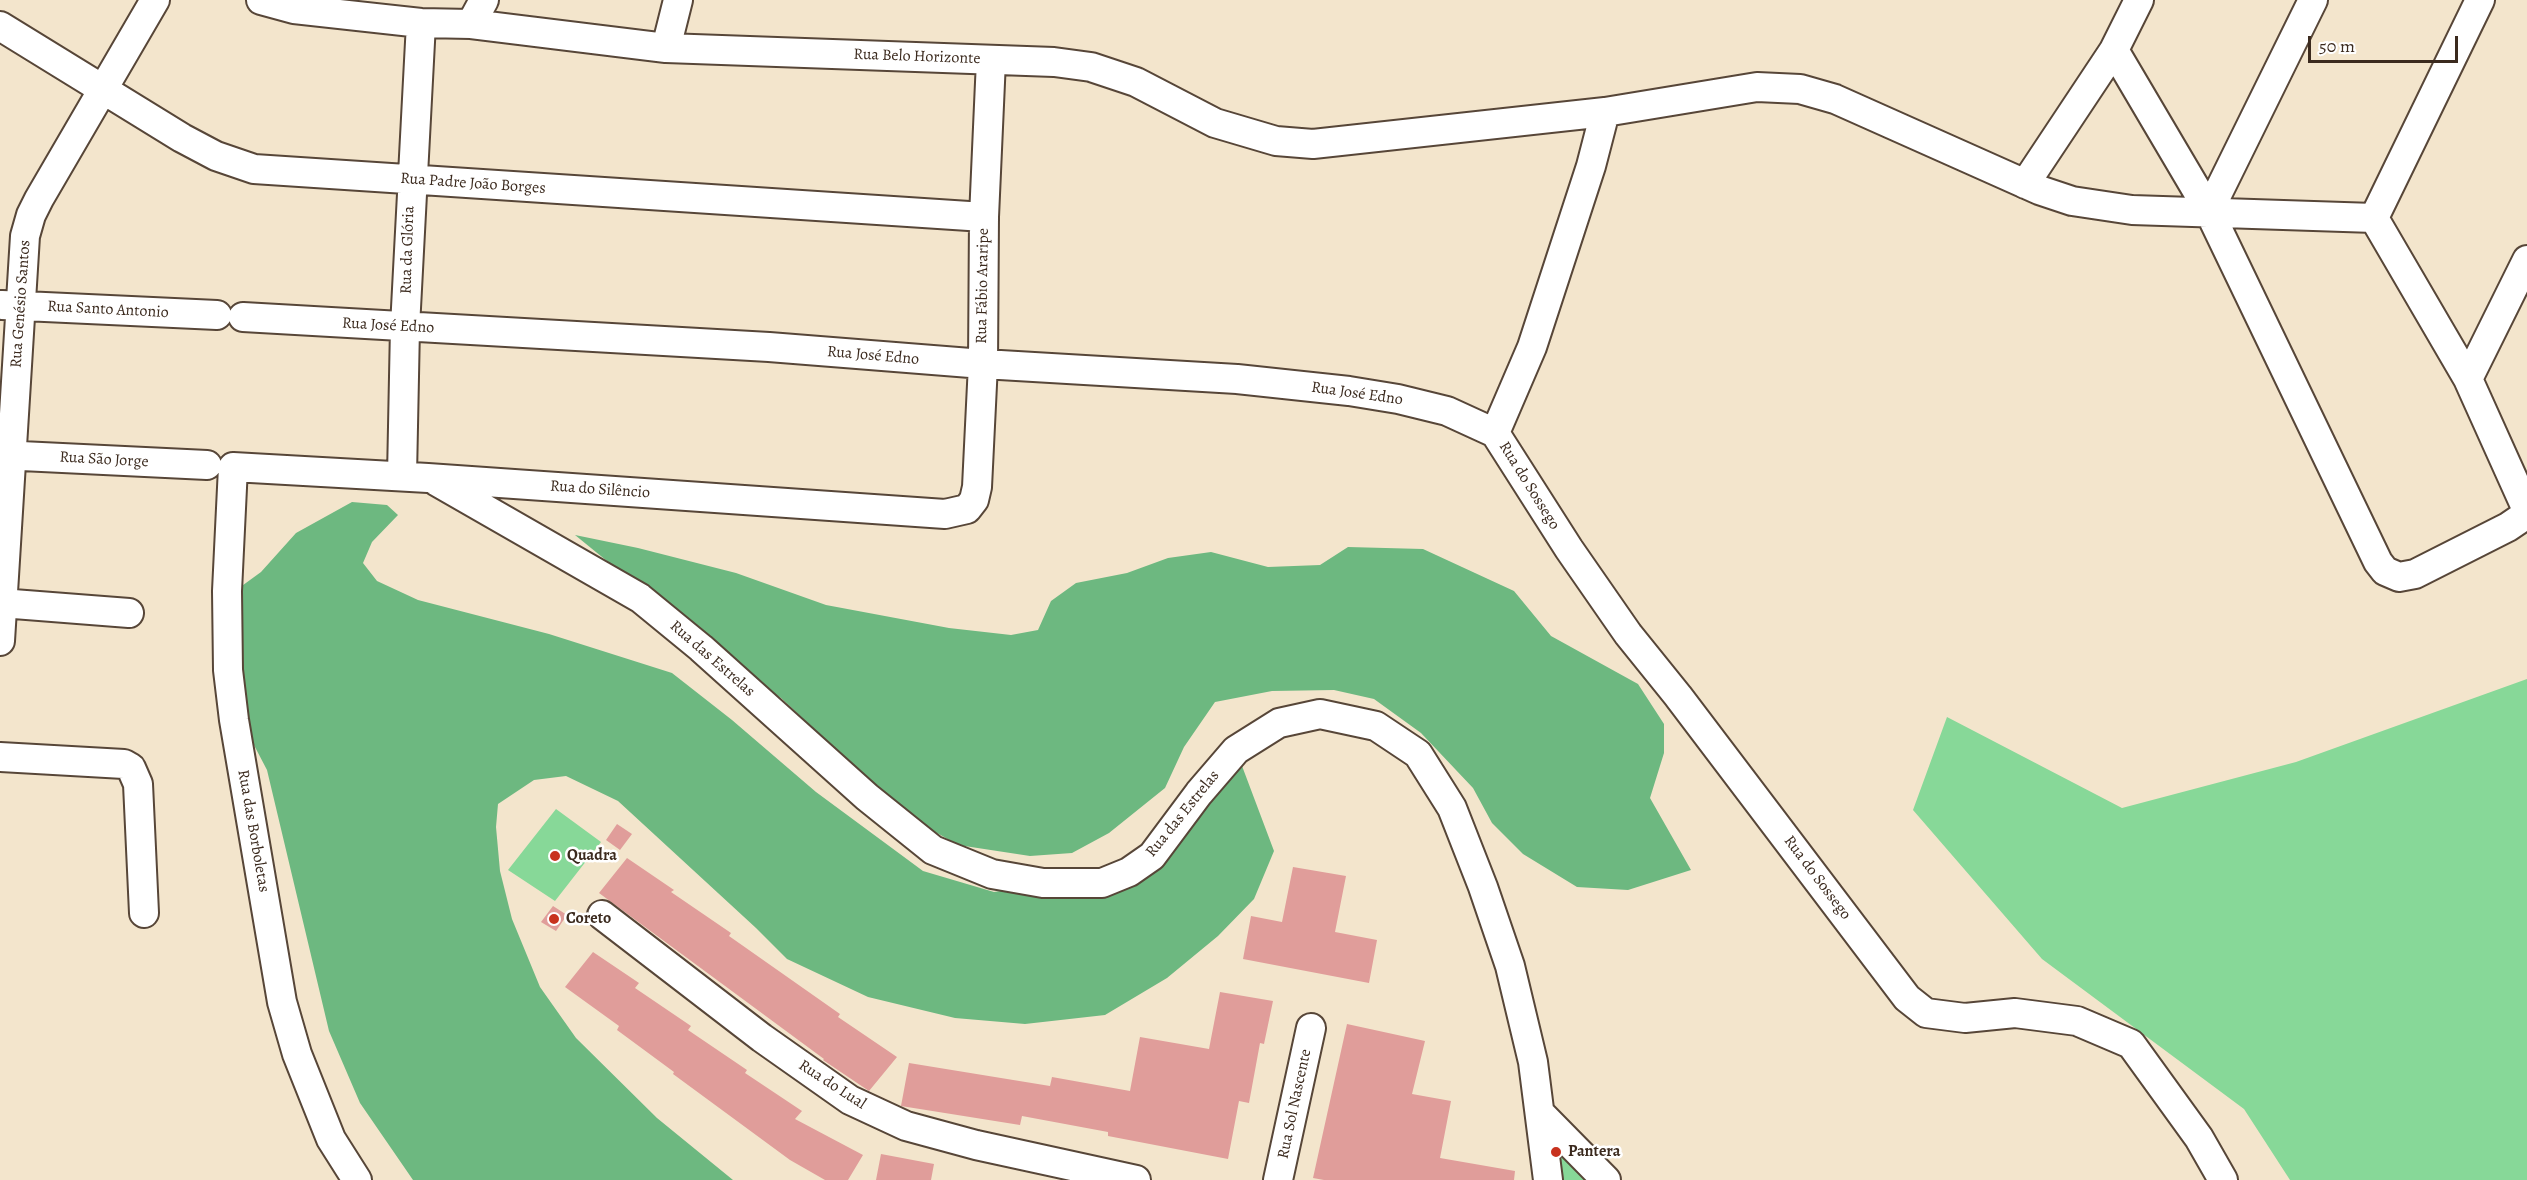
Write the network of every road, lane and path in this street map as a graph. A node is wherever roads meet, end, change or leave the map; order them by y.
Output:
1 (155, 0) edge
2 (261, 0) edge
3 (678, 0) edge
4 (2139, 0) edge
5 (2313, 0) edge
6 (2480, 0) edge
7 (477, 12) edge
8 (430, 16) edge
9 (0, 26) edge
10 (666, 48) junction
11 (2114, 50) junction
12 (991, 60) junction
13 (101, 89) junction
14 (1605, 112) junction
15 (411, 180) junction
16 (2025, 184) junction
17 (2209, 211) junction
18 (984, 217) junction
19 (2374, 218) junction
20 (2527, 260) edge
21 (10, 305) edge
22 (230, 316) joint
23 (405, 327) junction
24 (983, 364) junction
25 (2468, 379) junction
26 (1496, 433) junction
27 (6, 455) edge
28 (220, 466) junction
29 (415, 477) junction
30 (967, 509) joint
31 (2527, 512) edge
32 (1, 603) edge
33 (129, 614) dead end
34 (0, 641) edge
35 (0, 758) edge
36 (144, 913) dead end
37 (602, 915) dead end
38 (1311, 1028) dead end
39 (1540, 1113) junction
40 (1122, 1179) edge
41 (357, 1180) edge
42 (1278, 1180) edge
43 (1548, 1180) edge
44 (1606, 1180) edge
45 (2223, 1180) edge

1 - 13 street, Rua Genésio Santos
2 - 8 street, Rua Belo Horizonte
3 - 10 street
4 - 11 street
5 - 17 street
6 - 19 street
7 - 8 street, Rua Belo Horizonte
7 - 10 street, Rua Belo Horizonte
8 - 15 street, Rua da Glória
9 - 13 street, Rua Padre João Borges
10 - 12 street, Rua Belo Horizonte
11 - 16 street
11 - 17 street
12 - 14 street, Rua Belo Horizonte
12 - 18 street, Rua Fábio Araripe
13 - 15 street, Rua Padre João Borges
13 - 21 street, Rua Genésio Santos
14 - 16 street, Rua Belo Horizonte
14 - 26 street
15 - 18 street, Rua Padre João Borges
15 - 23 street, Rua da Glória
16 - 17 street, Rua Belo Horizonte
17 - 19 street, Rua Belo Horizonte
17 - 31 street
18 - 24 street, Rua Fábio Araripe
19 - 25 street
20 - 25 street
21 - 22 street, Rua Santo Antonio
21 - 27 street, Rua Genésio Santos
22 - 23 street, Rua José Edno
23 - 24 street, Rua José Edno
23 - 29 street, Rua da Glória
24 - 26 street, Rua José Edno
24 - 30 street, Rua Fábio Araripe
25 - 31 street
26 - 45 street, Rua do Sossego
27 - 28 street, Rua São Jorge
27 - 32 street, Rua Genésio Santos
28 - 29 street, Rua do Silêncio
28 - 41 street, Rua das Borboletas
29 - 30 street, Rua do Silêncio
29 - 39 street, Rua das Estrelas
32 - 33 street
32 - 34 street, Rua Genésio Santos
35 - 36 street
37 - 40 street, Rua do Lual
38 - 42 street, Rua Sol Nascente
39 - 43 street, Rua das Estrelas
39 - 44 street

